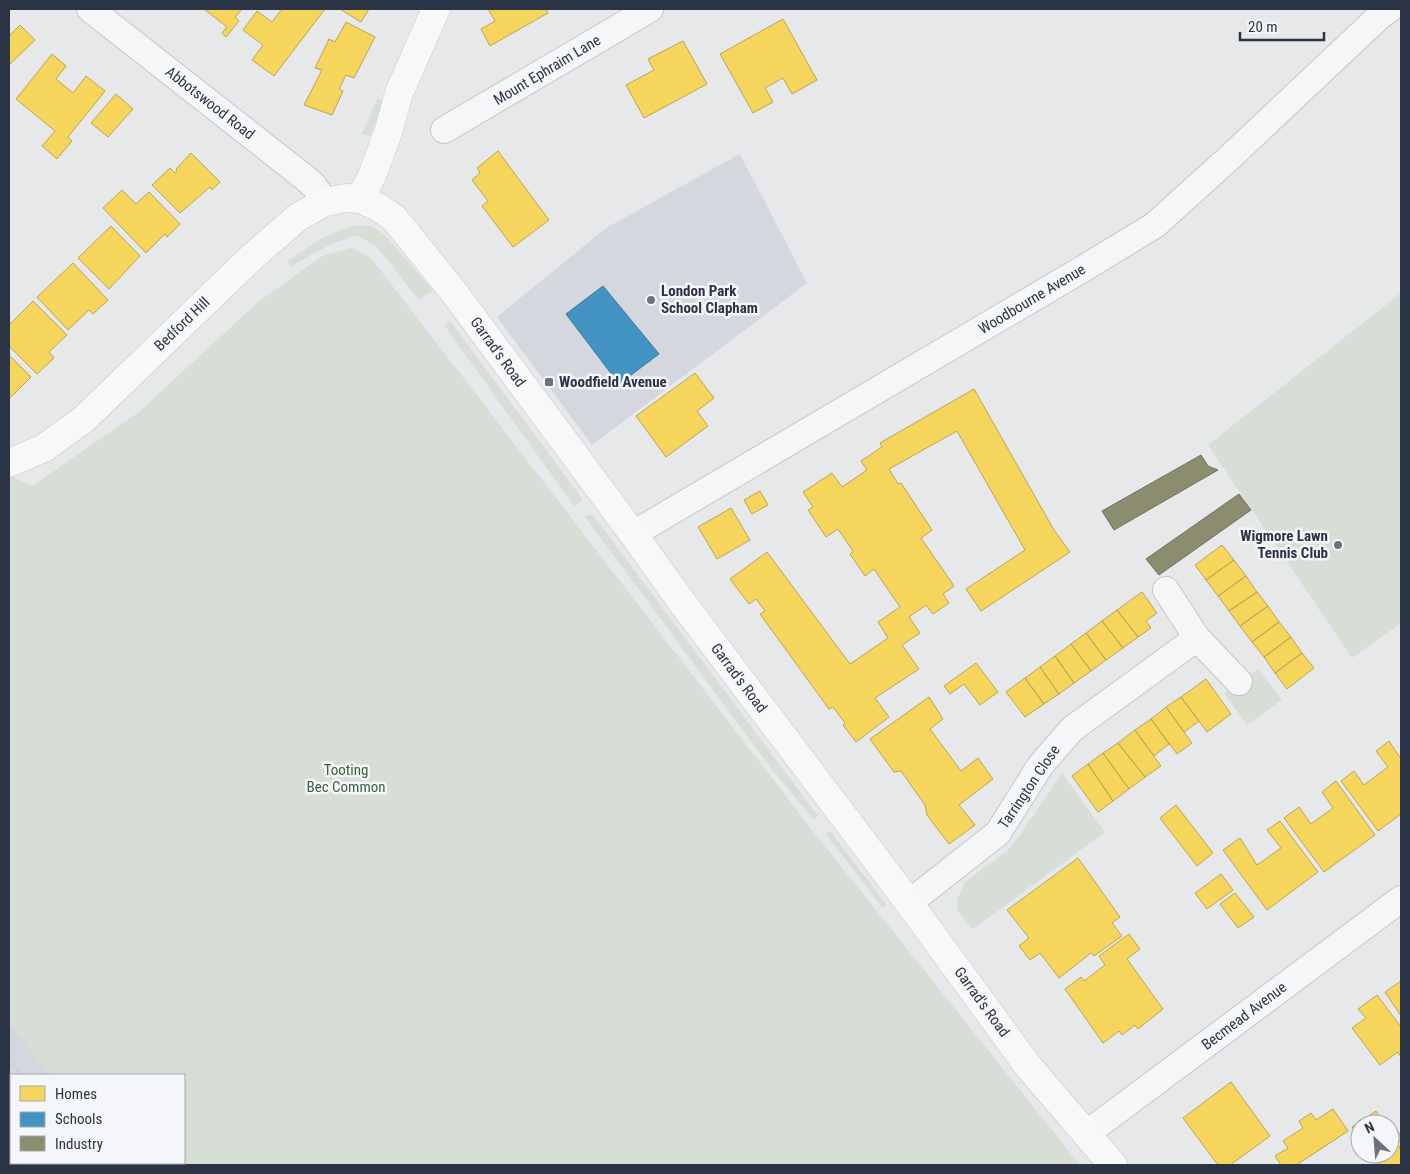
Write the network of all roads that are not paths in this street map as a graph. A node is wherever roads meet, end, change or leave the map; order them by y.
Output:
1 (90, 9) edge
2 (436, 9) edge
3 (650, 9) edge
4 (1390, 9) edge
5 (444, 130) dead end
6 (360, 199) junction
7 (325, 202) junction
8 (9, 463) edge
9 (633, 534) junction
10 (1166, 590) dead end
11 (1197, 638) junction
12 (1239, 682) dead end
13 (1401, 899) edge
14 (909, 903) junction
15 (1086, 1134) junction
16 (1113, 1165) edge

1 - 7 street, Abbotswood Road
2 - 6 main road
3 - 5 street, Mount Ephraim Lane
4 - 9 street, Woodbourne Avenue
6 - 7 main road, Bedford Hill
6 - 9 main road, Garrad's Road
7 - 8 main road, Bedford Hill
9 - 14 main road, Garrad's Road
10 - 11 street
11 - 12 street
11 - 14 street, Tarrington Close
13 - 15 street, Becmead Avenue
14 - 15 main road, Garrad's Road
15 - 16 main road, Garrad's Road

